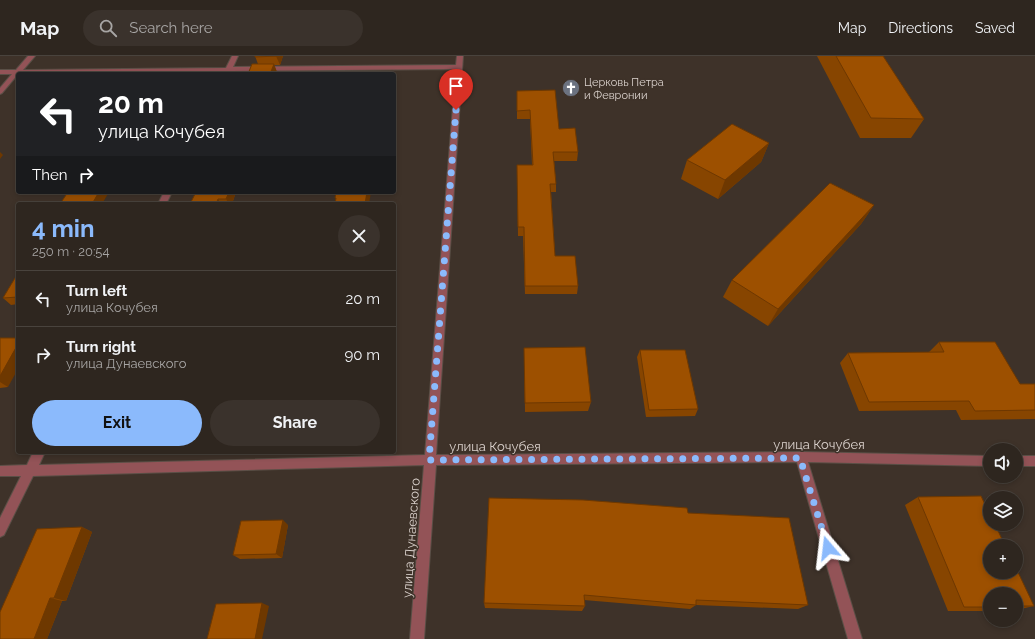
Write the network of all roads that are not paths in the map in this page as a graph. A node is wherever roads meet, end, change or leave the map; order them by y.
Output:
1 (32, 56) edge
2 (235, 56) edge
3 (460, 56) edge
4 (459, 68) junction
5 (0, 72) edge
6 (18, 72) junction
7 (227, 72) edge
8 (16, 74) edge
9 (0, 92) edge
10 (38, 454) edge
11 (800, 458) junction
12 (429, 460) junction
13 (983, 461) edge
14 (1023, 461) edge
15 (1035, 461) edge
16 (30, 470) junction
17 (0, 471) edge
18 (0, 531) edge
19 (417, 639) edge
20 (855, 639) edge

1 - 6 street
2 - 7 street
3 - 4 street, улица Дунаевского
4 - 7 street
4 - 12 street, улица Дунаевского
5 - 6 street
6 - 7 street
8 - 9 street
10 - 16 street
11 - 12 street, улица Кочубея
11 - 13 street, улица Кочубея
11 - 20 street
12 - 16 street, улица Кочубея
12 - 19 street, улица Дунаевского
14 - 15 street
16 - 17 street, улица Кочубея
16 - 18 street

